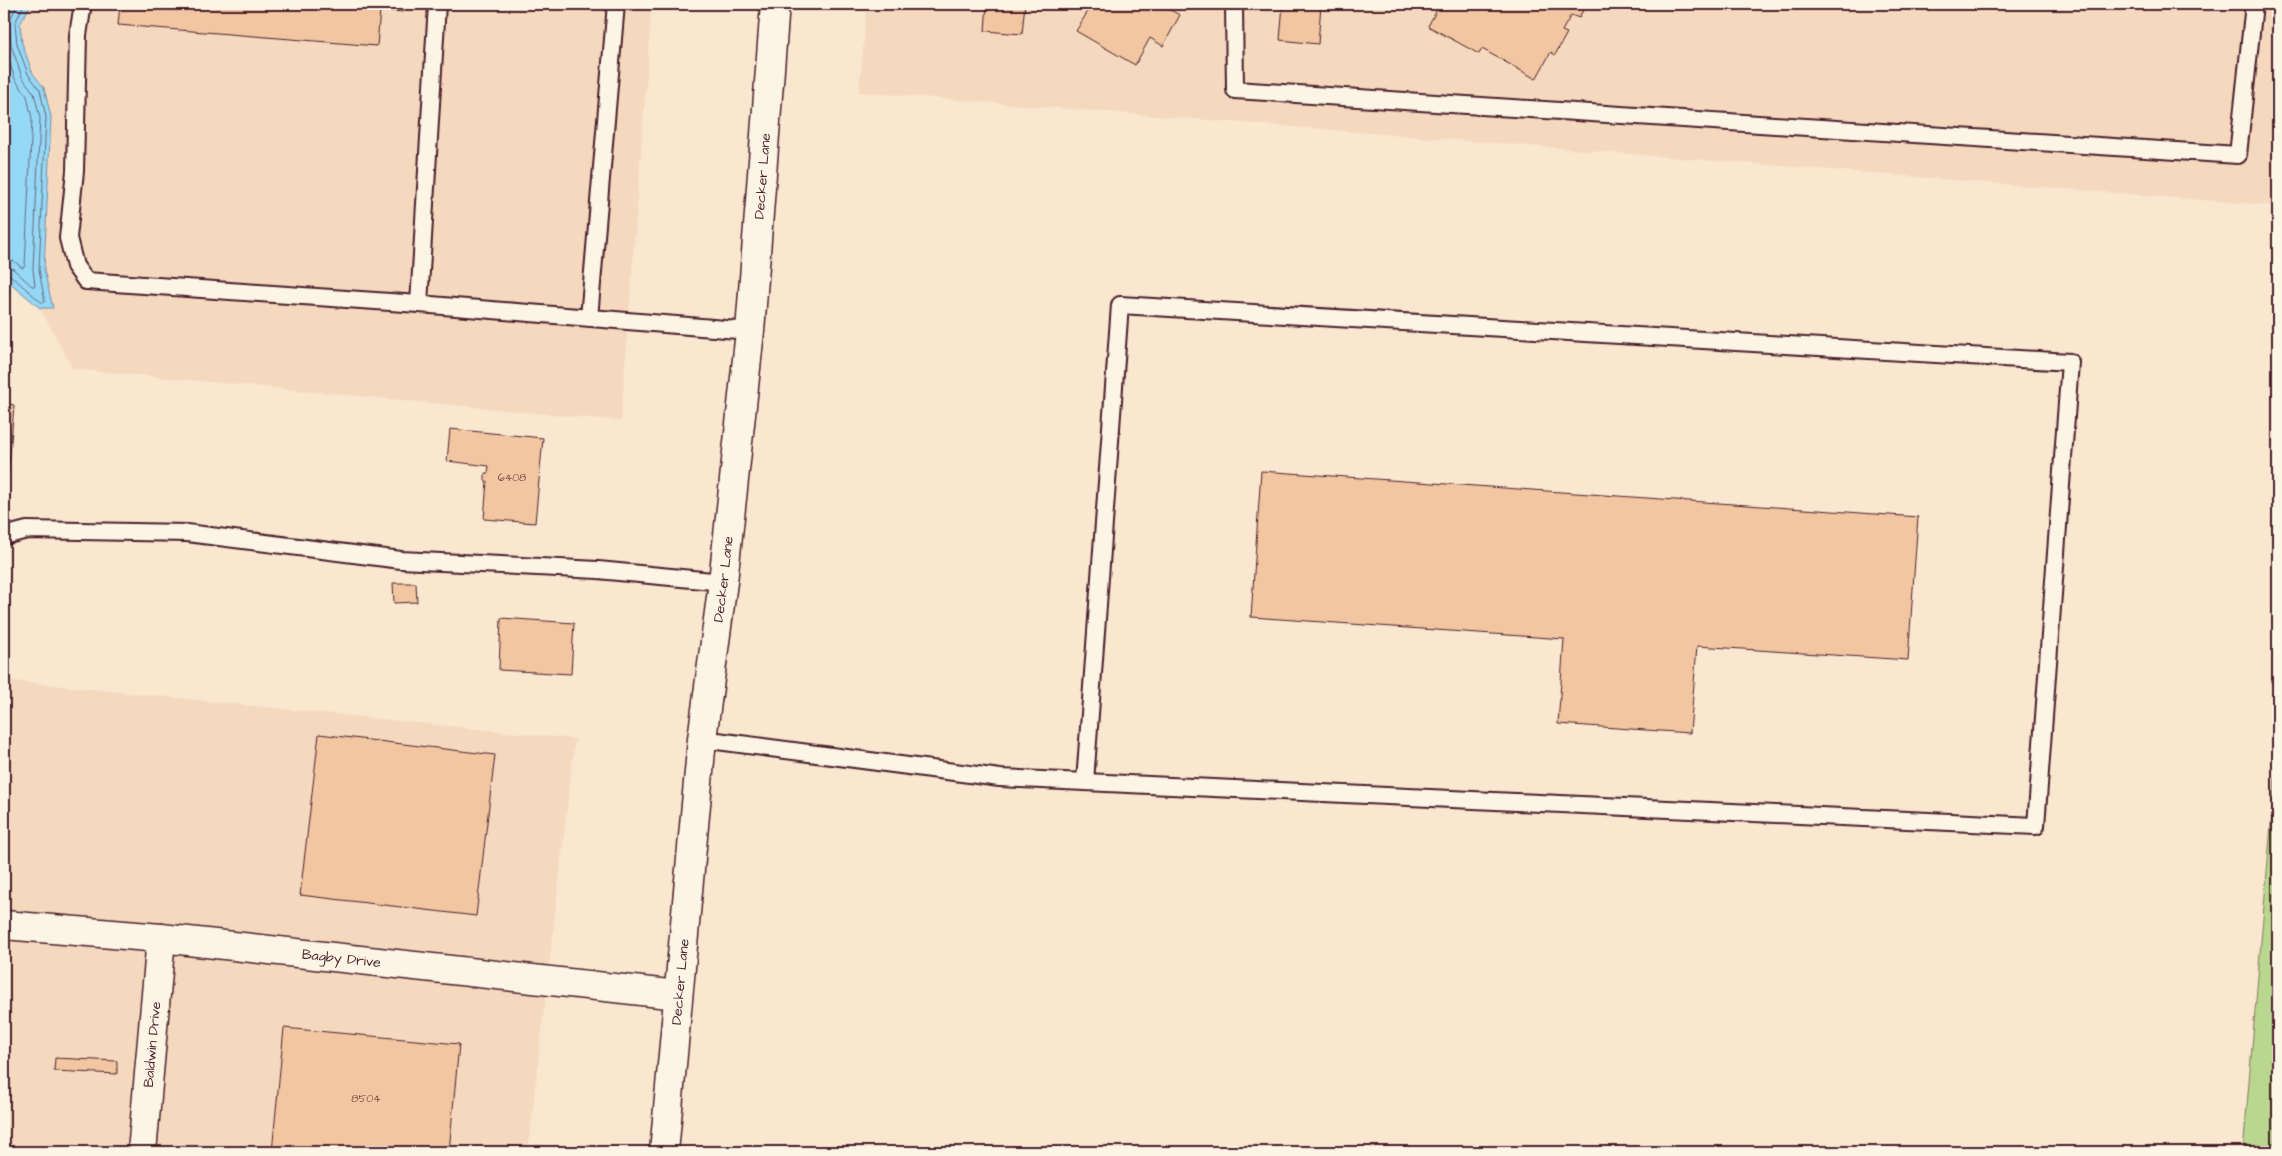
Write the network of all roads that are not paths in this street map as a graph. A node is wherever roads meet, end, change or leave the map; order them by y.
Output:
1 (83, 4) edge
2 (437, 4) edge
3 (616, 4) edge
4 (775, 4) edge
5 (1234, 4) edge
6 (2254, 4) edge
7 (418, 304) junction
8 (589, 318) junction
9 (750, 331) junction
10 (4, 536) edge
11 (723, 582) junction
12 (702, 739) junction
13 (1085, 782) junction
14 (4, 925) edge
15 (161, 938) junction
16 (678, 995) junction
17 (142, 1152) edge
18 (664, 1152) edge

1 - 7 lane
2 - 7 lane
3 - 8 lane
4 - 9 main road, Decker Lane
5 - 6 lane
7 - 8 lane
8 - 9 lane
9 - 11 main road, Decker Lane
10 - 11 lane
11 - 12 main road, Decker Lane
12 - 13 lane
12 - 16 main road, Decker Lane
13 - 13 lane
14 - 15 main road, Bagby Drive
15 - 16 main road, Bagby Drive
15 - 17 main road, Baldwin Drive
16 - 18 main road, Decker Lane

